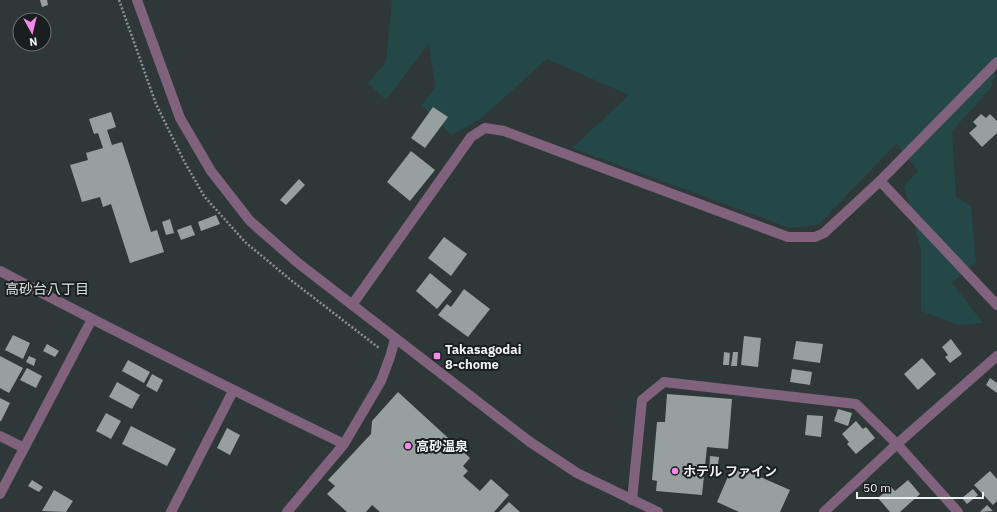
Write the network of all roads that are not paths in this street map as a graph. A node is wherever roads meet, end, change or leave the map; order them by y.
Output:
1 (137, 0) edge
2 (997, 62) edge
3 (880, 181) junction
4 (0, 271) edge
5 (352, 305) junction
6 (997, 305) edge
7 (92, 319) junction
8 (395, 339) junction
9 (997, 356) edge
10 (233, 391) junction
11 (0, 436) edge
12 (344, 444) junction
13 (897, 444) junction
14 (24, 448) junction
15 (0, 494) edge
16 (632, 500) junction
17 (171, 512) edge
18 (286, 512) edge
19 (658, 512) edge
20 (824, 512) edge
21 (958, 512) edge

1 - 5 street
2 - 3 street
3 - 5 street
3 - 6 street
4 - 7 street
5 - 8 street
7 - 10 street
7 - 14 street
8 - 12 street
8 - 16 street
9 - 13 street
10 - 12 street
10 - 17 street
11 - 14 street
12 - 18 street
13 - 16 street
13 - 20 street
13 - 21 street
14 - 15 street
16 - 19 street

